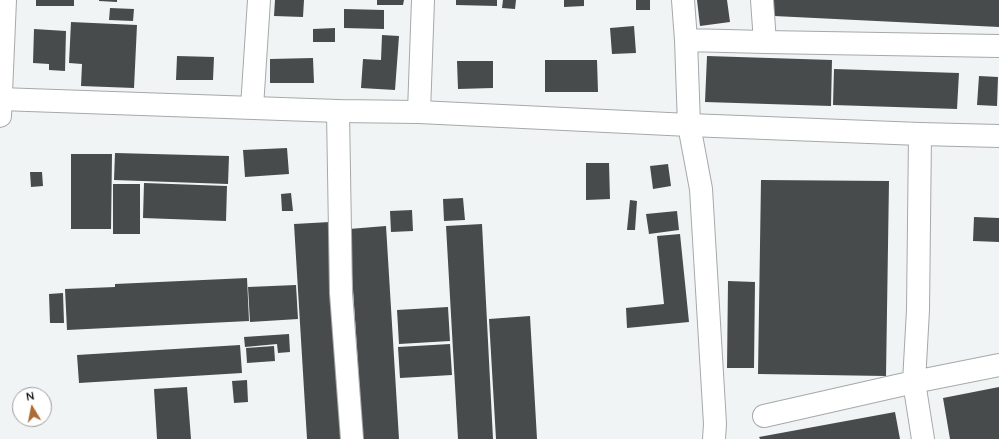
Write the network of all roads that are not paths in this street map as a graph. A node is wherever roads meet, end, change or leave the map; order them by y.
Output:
1 (5, 0) edge
2 (259, 0) edge
3 (423, 0) edge
4 (682, 0) edge
5 (762, 0) edge
6 (686, 40) junction
7 (765, 42) junction
8 (999, 46) edge
9 (0, 105) edge
10 (252, 107) junction
11 (338, 111) junction
12 (419, 112) junction
13 (689, 125) junction
14 (920, 134) junction
15 (999, 136) edge
16 (999, 365) edge
17 (914, 382) junction
18 (764, 416) dead end
19 (352, 439) edge
20 (714, 439) edge
21 (923, 439) edge

1 - 9 street
2 - 10 street
3 - 12 street
4 - 6 street
5 - 7 street
6 - 7 street
6 - 13 street
7 - 8 street
9 - 10 street
10 - 11 street
11 - 12 street
11 - 19 street
12 - 13 street
13 - 14 street
13 - 20 street
14 - 15 street
14 - 17 street
16 - 17 street
17 - 18 street
17 - 21 street

